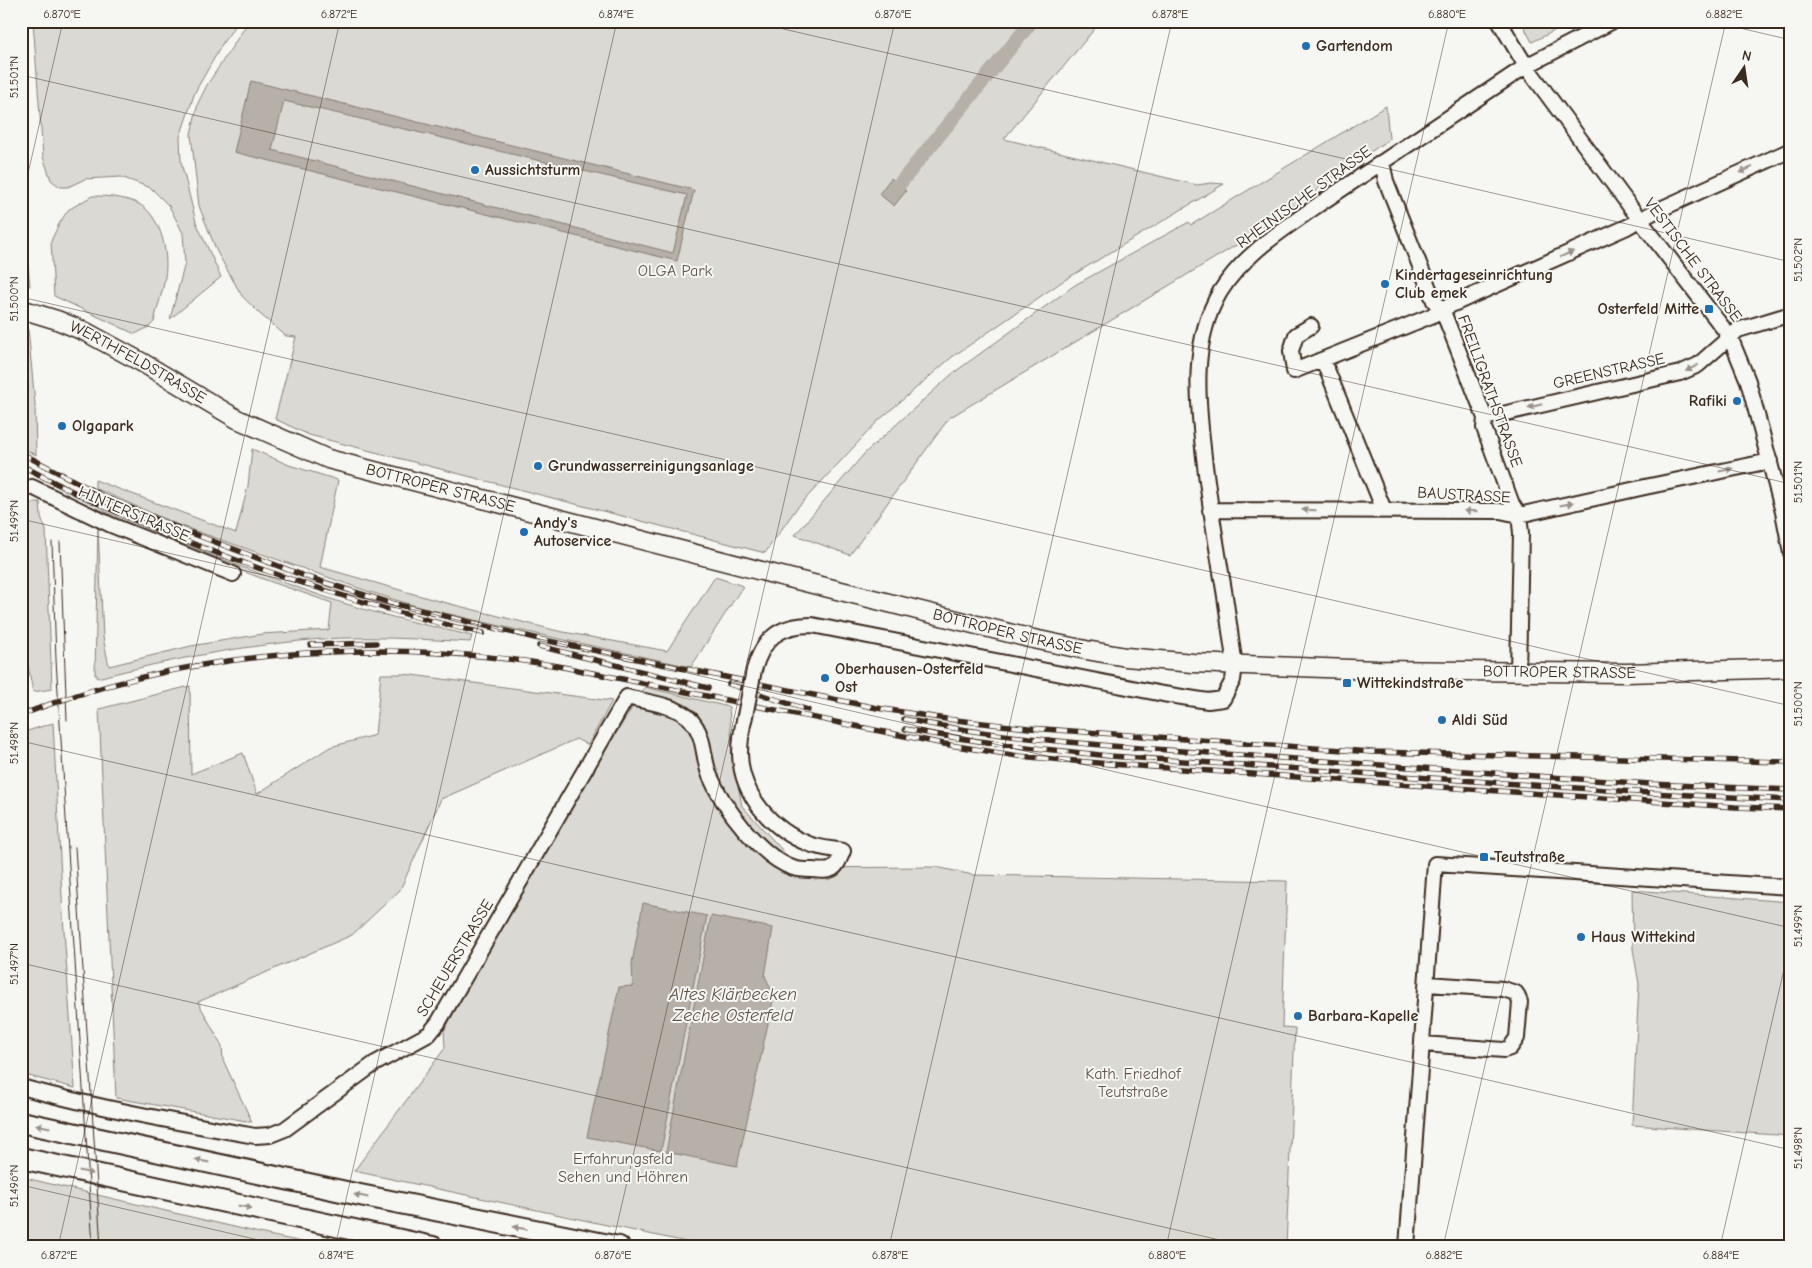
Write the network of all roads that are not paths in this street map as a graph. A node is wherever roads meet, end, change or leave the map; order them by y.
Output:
1 (1499, 21) edge
2 (1613, 21) edge
3 (1526, 66) junction
4 (1791, 150) edge
5 (1382, 162) junction
6 (1640, 220) junction
7 (21, 309) edge
8 (1442, 309) junction
9 (1791, 314) edge
10 (1311, 326) dead end
11 (1730, 337) junction
12 (1323, 360) junction
13 (1485, 418) junction
14 (250, 426) joint
15 (1770, 461) junction
16 (21, 488) edge
17 (1210, 510) junction
18 (1384, 510) junction
19 (1519, 515) junction
20 (1791, 553) edge
21 (233, 574) dead end
22 (1235, 665) junction
23 (1791, 668) edge
24 (1518, 672) junction
25 (1791, 888) edge
26 (1427, 984) junction
27 (1423, 1044) junction
28 (21, 1086) edge
29 (21, 1122) edge
30 (21, 1158) edge
31 (433, 1247) edge
32 (619, 1247) edge
33 (1407, 1247) edge

1 - 3 street, VESTISCHE STRASSE
2 - 3 street, RHEINISCHE STRASSE
3 - 5 street, RHEINISCHE STRASSE
3 - 6 street, VESTISCHE STRASSE
4 -> 6 street
5 - 8 street, FREILIGRATHSTRASSE
5 - 17 street, RHEINISCHE STRASSE
8 -> 6 street
6 - 11 street, VESTISCHE STRASSE
7 - 14 main road, WERTHFELDSTRASSE
8 - 12 street
8 - 13 street, FREILIGRATHSTRASSE
9 - 11 street, GREENSTRASSE
10 - 12 street
11 -> 13 street, GREENSTRASSE
11 - 15 street, VESTISCHE STRASSE
12 - 18 street
13 - 19 street, FREILIGRATHSTRASSE
14 - 22 main road, BOTTROPER STRASSE
19 -> 15 street, BAUSTRASSE
15 - 20 street, VESTISCHE STRASSE
16 - 21 street, HINTERSTRASSE
18 -> 17 street, BAUSTRASSE
17 - 22 street, RHEINISCHE STRASSE
19 -> 18 street, BAUSTRASSE
19 - 24 street, FREILIGRATHSTRASSE
22 - 24 main road, BOTTROPER STRASSE
22 - 28 street, SCHEUERSTRASSE, bridge
23 - 24 main road, BOTTROPER STRASSE
25 - 26 street
26 - 27 street
26 - 27 street
27 - 33 street
32 -> 29 highway
30 -> 31 highway

